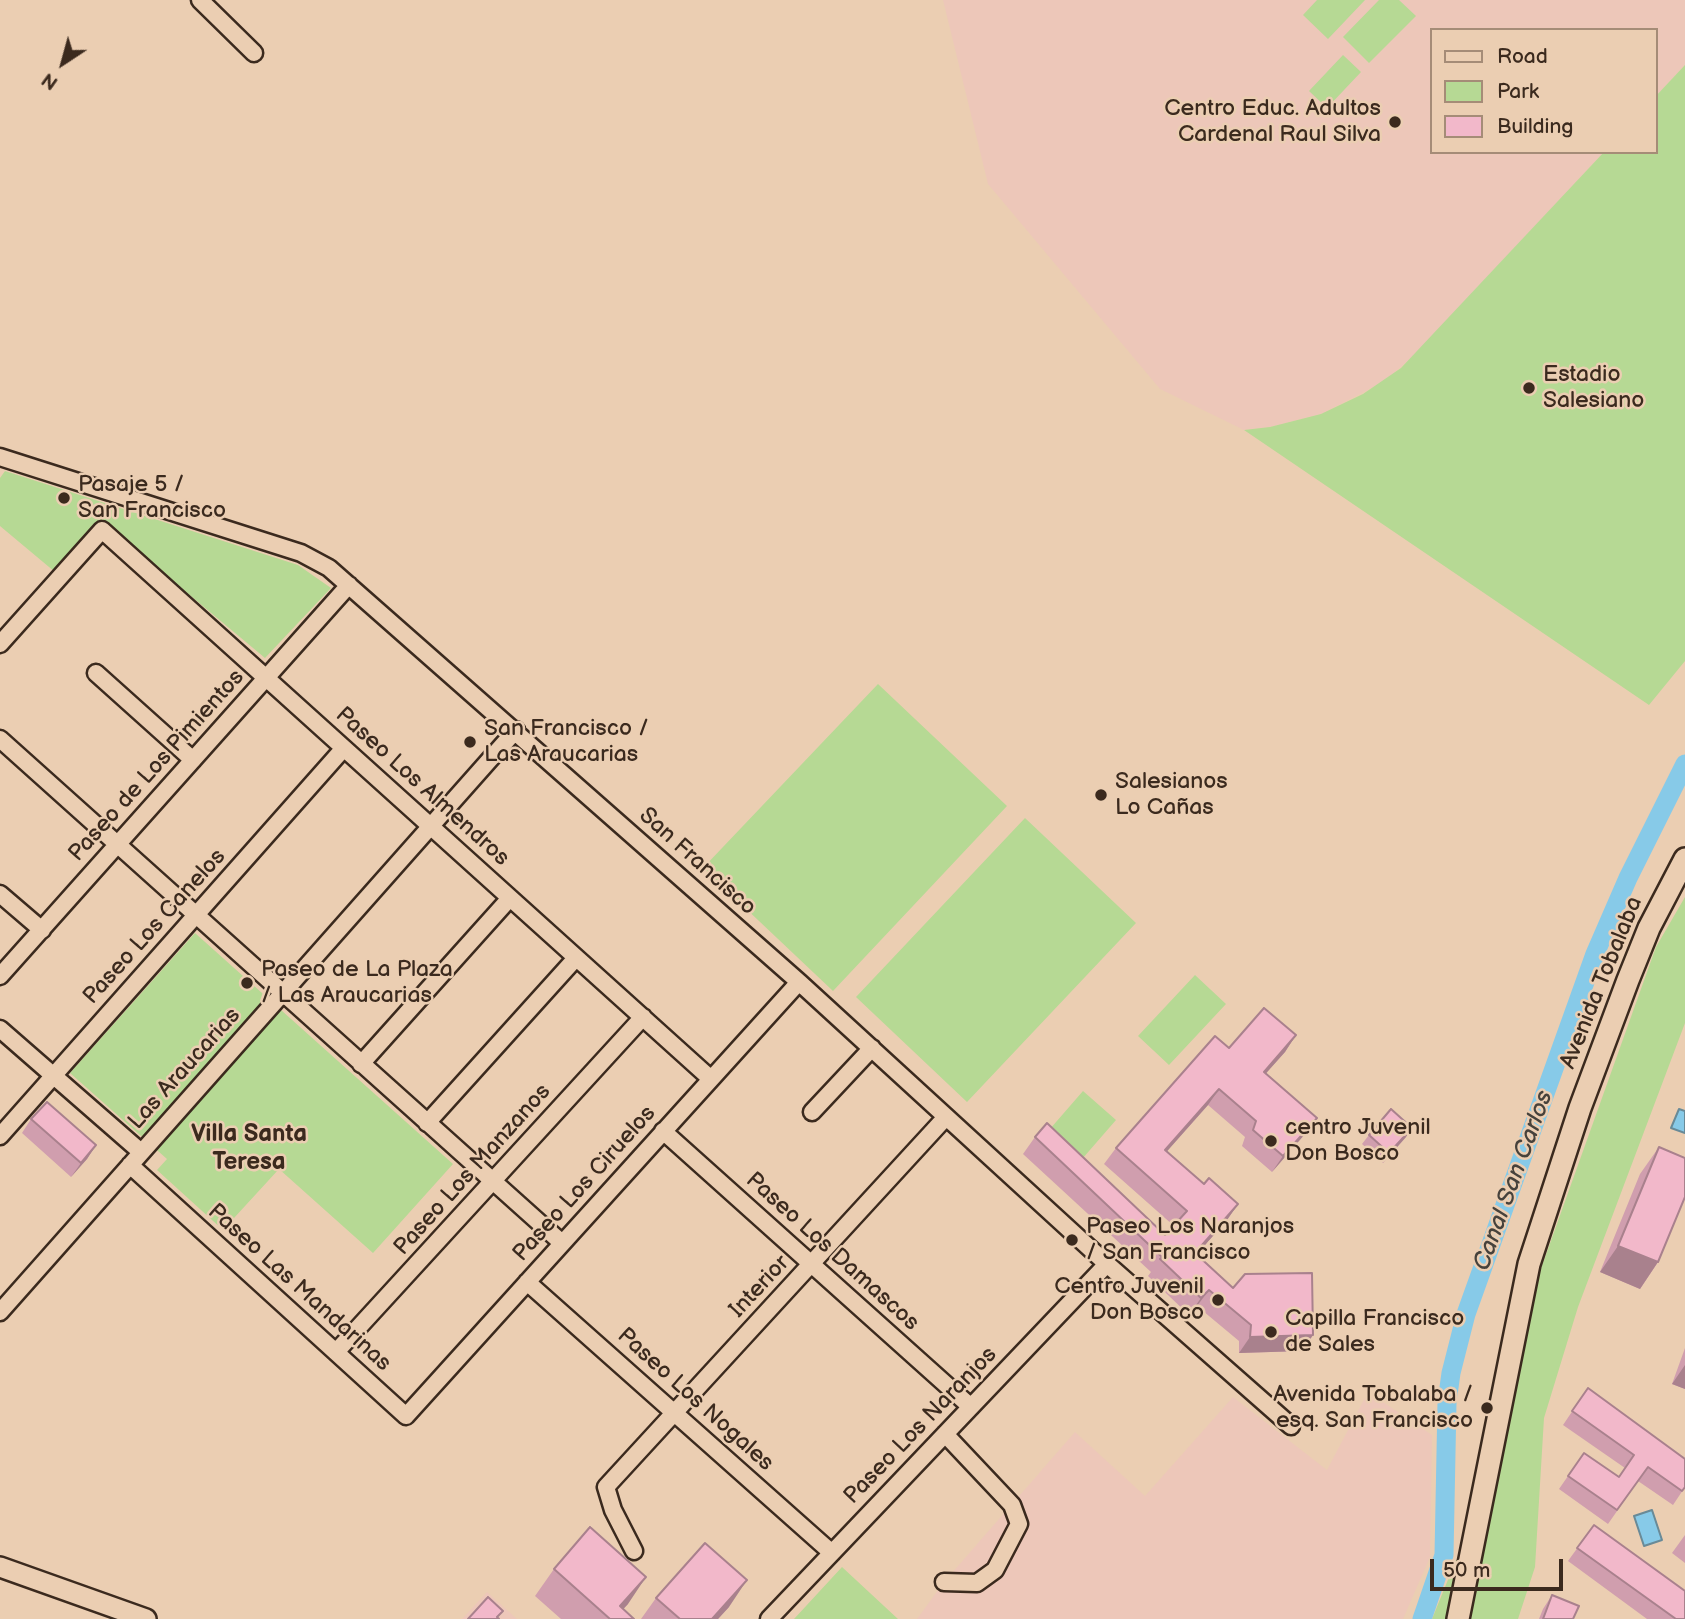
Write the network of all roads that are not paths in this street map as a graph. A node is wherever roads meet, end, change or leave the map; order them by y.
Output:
1 (200, 0) edge
2 (254, 52) dead end
3 (1, 458) edge
4 (348, 586) junction
5 (0, 644) edge
6 (96, 673) dead end
7 (266, 678) junction
8 (516, 730) junction
9 (0, 740) edge
10 (344, 748) junction
11 (193, 760) junction
12 (430, 826) junction
13 (117, 845) junction
14 (1685, 859) edge
15 (0, 894) edge
16 (510, 898) junction
17 (195, 915) junction
18 (41, 930) junction
19 (576, 957) junction
20 (0, 976) edge
21 (799, 982) junction
22 (282, 993) junction
23 (643, 1017) junction
24 (0, 1029) edge
25 (872, 1048) junction
26 (360, 1064) junction
27 (53, 1076) junction
28 (711, 1079) junction
29 (812, 1112) dead end
30 (946, 1116) junction
31 (427, 1123) junction
32 (663, 1132) junction
33 (0, 1136) edge
34 (135, 1159) junction
35 (493, 1182) junction
36 (562, 1243) junction
37 (811, 1264) junction
38 (1107, 1264) junction
39 (527, 1282) junction
40 (0, 1312) edge
41 (336, 1352) junction
42 (971, 1407) junction
43 (675, 1413) junction
44 (406, 1416) joint
45 (1291, 1426) dead end
46 (945, 1434) junction
47 (634, 1551) dead end
48 (832, 1553) junction
49 (0, 1567) edge
50 (944, 1582) dead end
51 (146, 1619) edge
52 (769, 1619) edge
53 (1458, 1619) edge

1 - 2 street
3 - 4 street, San Francisco
4 - 7 street, Paseo de Los Pimientos
4 - 8 street, San Francisco
5 - 7 street, Paseo Los Almendros
6 - 11 street
7 - 10 street, Paseo Los Almendros
7 - 11 street, Paseo de Los Pimientos
8 - 12 street, Las Araucarias
8 - 21 street, San Francisco
9 - 13 street
10 - 12 street, Paseo Los Almendros
10 - 17 street, Paseo Los Canelos
11 - 13 street, Paseo de Los Pimientos
12 - 16 street, Paseo Los Almendros
12 - 22 street, Las Araucarias
13 - 17 street
13 - 18 street, Paseo de Los Pimientos
14 - 53 main road, Avenida Tobalaba
15 - 18 street
16 - 19 street, Paseo Los Almendros
16 - 26 street
17 - 22 street
17 - 27 street, Paseo Los Canelos
18 - 20 street, Paseo de Los Pimientos
19 - 23 street, Paseo Los Almendros
19 - 31 street
21 - 25 street, San Francisco
21 - 28 street, Paseo Los Ciruelos
22 - 26 street
22 - 34 street, Las Araucarias
23 - 28 street, Paseo Los Almendros
23 - 35 street, Paseo Los Manzanos
24 - 27 street, Paseo Las Mandarinas
25 - 29 street
25 - 30 street, San Francisco
26 - 31 street
27 - 33 street, Paseo Los Canelos
27 - 34 street, Paseo Las Mandarinas
28 - 32 street, Paseo Los Ciruelos
30 - 37 street, Interior
30 - 38 street, San Francisco
31 - 35 street
32 - 36 street, Paseo Los Ciruelos
32 - 37 street, Paseo Los Damascos
34 - 40 street, Las Araucarias
34 - 41 street, Paseo Las Mandarinas
35 - 36 street
35 - 41 street, Paseo Los Manzanos
36 - 39 street, Paseo Los Ciruelos
37 - 42 street, Paseo Los Damascos
37 - 43 street, Interior
38 - 42 street, Paseo Los Naranjos
38 - 45 street, San Francisco
39 - 43 street, Paseo Los Nogales
39 - 44 street, Paseo Los Ciruelos
41 - 44 street, Paseo Las Mandarinas
42 - 46 street, Paseo Los Naranjos
43 - 47 street, Interior
43 - 48 street, Paseo Los Nogales
46 - 48 street, Paseo Los Naranjos
46 - 50 street
48 - 52 street, Paseo Los Naranjos
49 - 51 street

